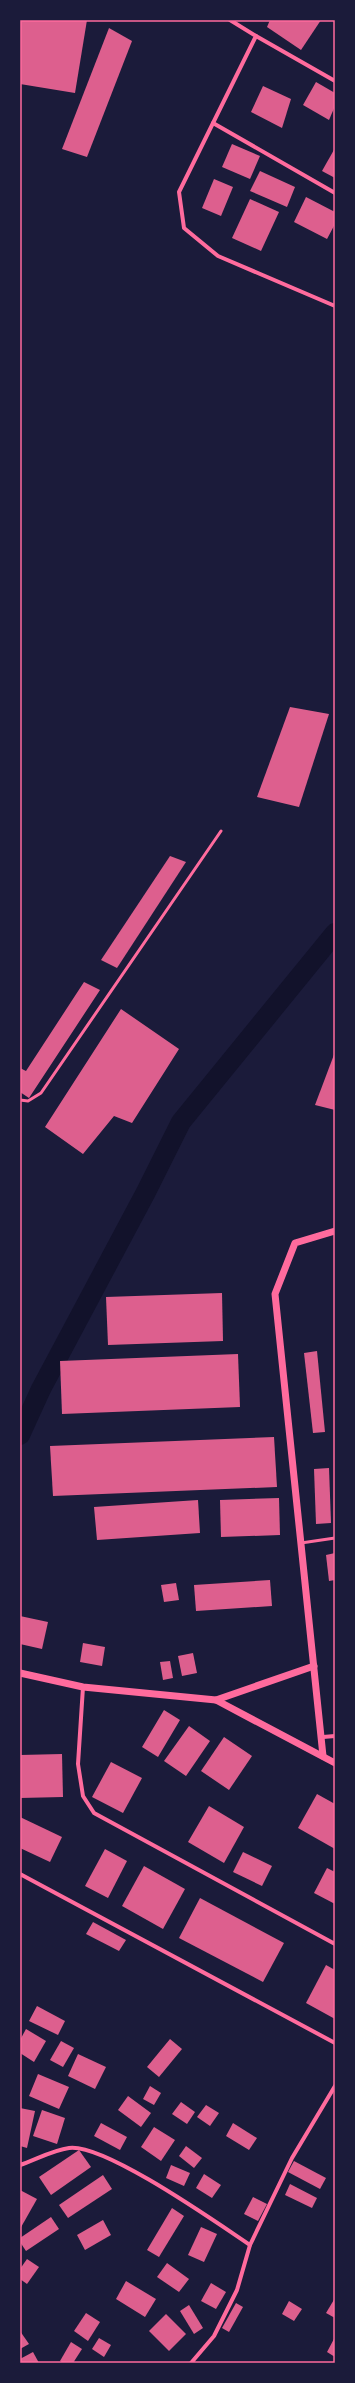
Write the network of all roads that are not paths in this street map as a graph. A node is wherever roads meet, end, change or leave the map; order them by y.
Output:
1 (230, 20) edge
2 (256, 36) junction
3 (335, 81) edge
4 (213, 122) junction
5 (335, 193) edge
6 (335, 306) edge
7 (221, 830) dead end
8 (20, 1100) edge
9 (335, 1231) edge
10 (335, 1538) edge
11 (301, 1543) junction
12 (314, 1666) junction
13 (20, 1673) edge
14 (83, 1687) junction
15 (216, 1700) junction
16 (335, 1736) edge
17 (323, 1737) junction
18 (323, 1756) junction
19 (335, 1763) edge
20 (20, 1874) edge
21 (335, 1944) edge
22 (335, 2044) edge
23 (335, 2086) edge
24 (20, 2165) edge
25 (250, 2245) junction
26 (191, 2363) edge

1 - 2 street
2 - 3 street
2 - 4 street
4 - 5 street
4 - 6 street
7 - 8 lane
9 - 11 street
10 - 11 lane
11 - 12 street
12 - 15 street
12 - 17 street
13 - 14 street
14 - 15 street
14 - 21 street
15 - 18 street
16 - 17 street
17 - 18 street
18 - 19 street
20 - 22 street
23 - 25 street
24 - 25 street
25 - 26 street

